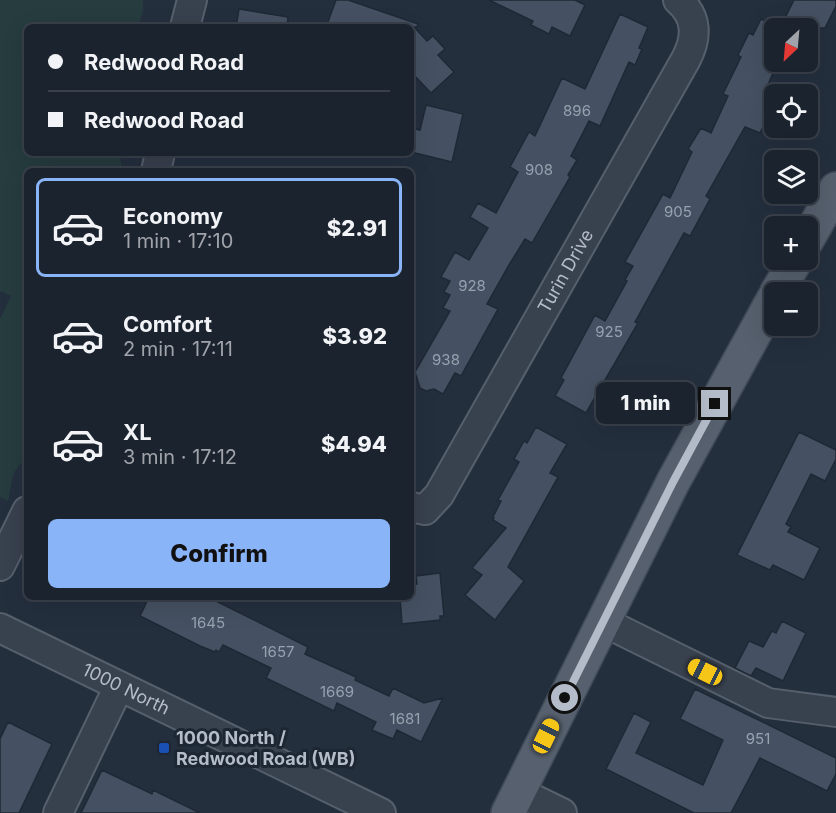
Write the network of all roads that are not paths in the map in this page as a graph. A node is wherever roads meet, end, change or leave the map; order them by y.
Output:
1 (192, 0) edge
2 (684, 7) edge
3 (186, 24) edge
4 (833, 203) edge
5 (818, 224) edge
6 (764, 316) edge
7 (414, 508) edge
8 (24, 517) edge
9 (0, 566) edge
10 (602, 621) junction
11 (0, 628) edge
12 (119, 686) junction
13 (836, 712) edge
14 (513, 802) edge
15 (58, 813) edge
16 (381, 813) edge
17 (562, 813) edge

1 - 3 street
2 - 7 street, Turin Drive
4 - 5 main road
6 - 10 main road
8 - 9 street
10 - 13 street
10 - 14 main road
11 - 12 street, 1000 North
12 - 15 street
12 - 16 street, 1000 North
14 - 17 street

